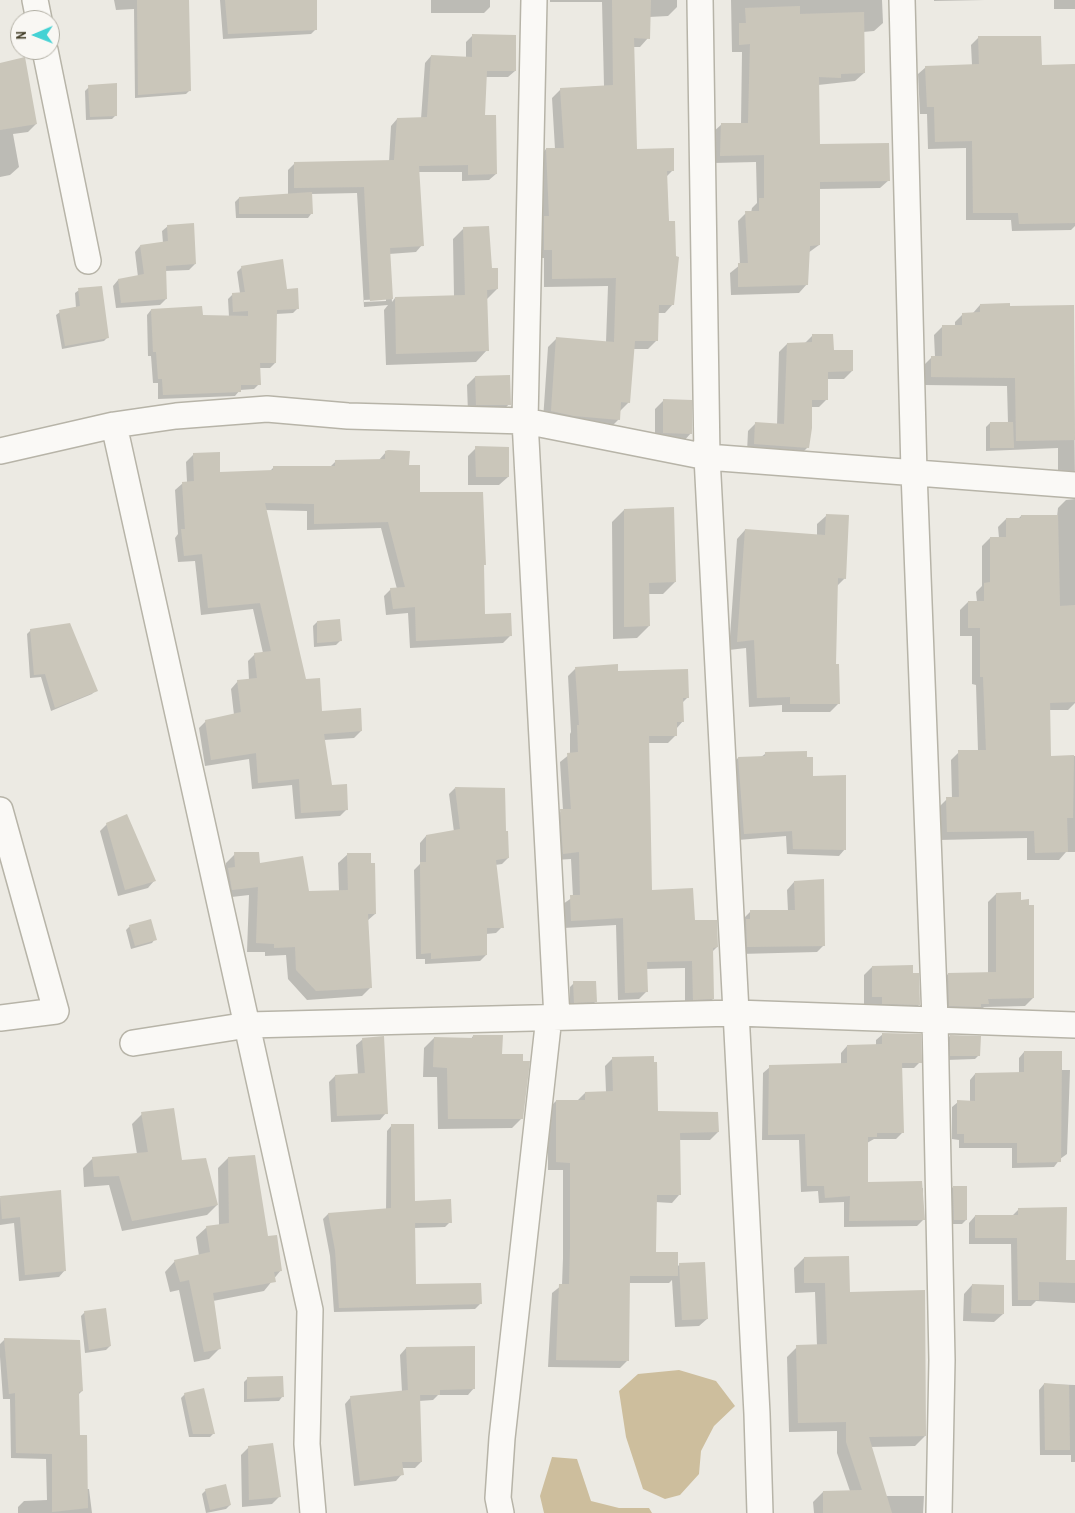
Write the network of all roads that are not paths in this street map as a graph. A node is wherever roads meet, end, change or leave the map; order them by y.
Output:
1 (534, 0) edge
2 (700, 0) edge
3 (902, 0) edge
4 (47, 60) edge
5 (88, 261) dead end
6 (525, 420) junction
7 (114, 425) junction
8 (0, 451) edge
9 (708, 457) junction
10 (914, 472) junction
11 (1075, 486) edge
12 (0, 810) edge
13 (736, 1013) junction
14 (0, 1018) edge
15 (553, 1018) junction
16 (935, 1020) junction
17 (248, 1024) junction
18 (1075, 1026) edge
19 (133, 1043) dead end
20 (313, 1513) edge
21 (501, 1513) edge
22 (760, 1513) edge
23 (939, 1513) edge

1 - 6 street
2 - 9 street
3 - 10 street
4 - 5 street
6 - 7 street
6 - 9 street
6 - 15 street
7 - 8 street
7 - 17 street
9 - 10 street
9 - 13 street
10 - 11 street
10 - 16 street
12 - 14 street
13 - 15 street
13 - 16 street
13 - 22 street
15 - 17 street
15 - 21 street
16 - 18 street
16 - 23 street
17 - 19 street
17 - 20 street

